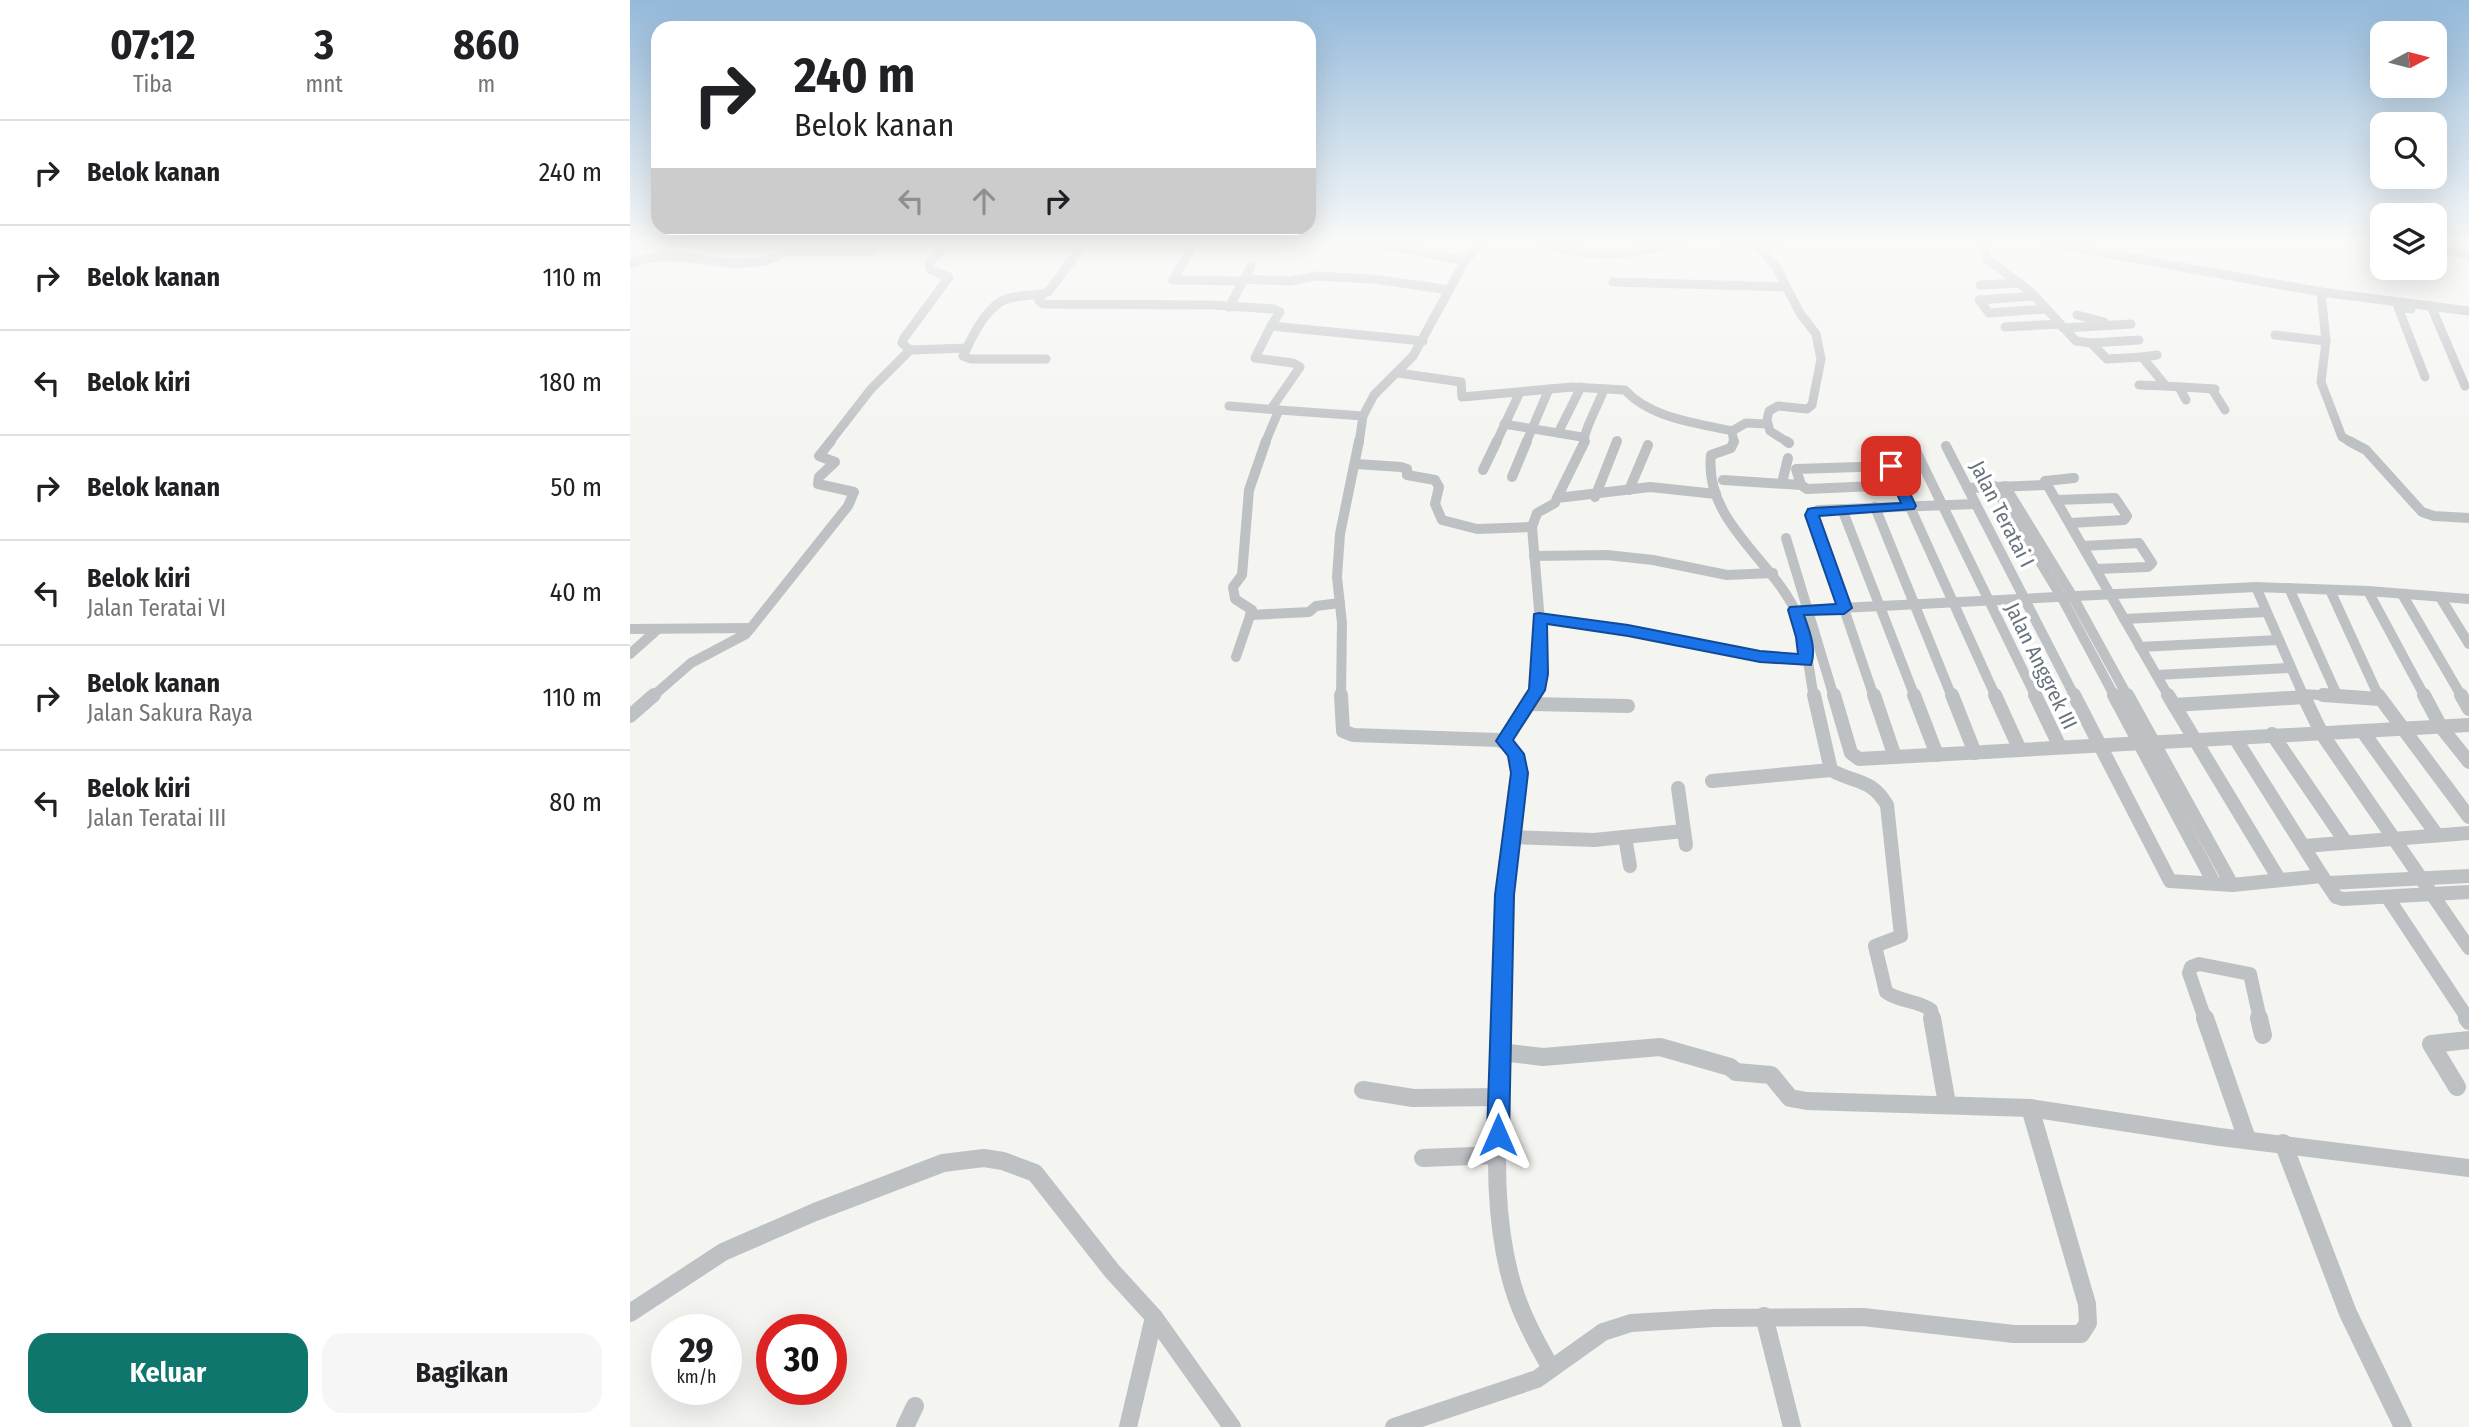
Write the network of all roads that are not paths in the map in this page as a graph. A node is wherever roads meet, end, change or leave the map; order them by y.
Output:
1 (926, 308) edge
2 (995, 308) edge
3 (1239, 308) edge
4 (1440, 308) edge
5 (1798, 308) edge
6 (1985, 308) edge
7 (2323, 308) edge
8 (2398, 308) edge
9 (2408, 308) edge
10 (2423, 308) edge
11 (2046, 309) joint
12 (2432, 309) junction
13 (2074, 311) joint
14 (2469, 311) edge
15 (2469, 320) edge
16 (2131, 324) dead end
17 (2116, 325) junction
18 (1272, 326) junction
19 (2061, 326) junction
20 (2005, 327) dead end
21 (2087, 327) junction
22 (2275, 335) dead end
23 (2139, 340) dead end
24 (1423, 341) junction
25 (2326, 341) junction
26 (2091, 343) junction
27 (967, 348) junction
28 (910, 350) junction
29 (2157, 355) dead end
30 (2142, 357) junction
31 (1046, 359) dead end
32 (1398, 373) junction
33 (2425, 377) dead end
34 (2139, 385) dead end
35 (2166, 386) junction
36 (2465, 386) dead end
37 (1581, 387) junction
38 (2179, 387) junction
39 (1549, 389) junction
40 (1604, 389) junction
41 (1520, 392) junction
42 (2186, 400) dead end
43 (1229, 406) dead end
44 (1275, 409) junction
45 (2225, 410) dead end
46 (1363, 416) junction
47 (1504, 424) junction
48 (1767, 424) junction
49 (1532, 429) junction
50 (1732, 431) junction
51 (1558, 433) junction
52 (1582, 437) junction
53 (1617, 441) dead end
54 (1789, 443) dead end
55 (1648, 445) dead end
56 (1946, 446) dead end
57 (1916, 451) dead end
58 (1886, 454) dead end
59 (1356, 464) junction
60 (1790, 466) junction
61 (1891, 466) junction
62 (1483, 470) dead end
63 (1512, 477) dead end
64 (2074, 478) dead end
65 (1723, 480) dead end
66 (1782, 483) junction
67 (1801, 485) junction
68 (1899, 485) junction
69 (2046, 485) junction
70 (2000, 486) junction
71 (1968, 488) junction
72 (1629, 490) junction
73 (1716, 494) junction
74 (1595, 497) junction
75 (1557, 498) junction
76 (2056, 500) junction
77 (1975, 504) junction
78 (1944, 505) junction
79 (1910, 506) junction
80 (1875, 508) junction
81 (1842, 509) junction
82 (2469, 518) edge
83 (2070, 523) junction
84 (1532, 527) junction
85 (1786, 538) dead end
86 (2083, 546) junction
87 (1534, 556) junction
88 (2096, 569) junction
89 (1773, 573) junction
90 (2256, 587) junction
91 (2289, 588) junction
92 (2330, 590) junction
93 (2368, 591) junction
94 (2402, 594) junction
95 (2110, 595) junction
96 (2067, 597) junction
97 (2440, 597) junction
98 (2024, 599) junction
99 (2469, 599) edge
100 (1987, 601) junction
101 (1340, 603) junction
102 (1953, 603) junction
103 (1916, 604) junction
104 (1879, 606) junction
105 (1844, 608) junction
106 (1802, 610) junction
107 (2266, 612) junction
108 (1251, 615) junction
109 (1539, 618) junction
110 (2124, 619) junction
111 (751, 628) junction
112 (631, 629) edge
113 (658, 629) junction
114 (2278, 640) junction
115 (2469, 644) edge
116 (2140, 647) junction
117 (630, 654) edge
118 (1236, 657) dead end
119 (1806, 661) junction
120 (2290, 668) junction
121 (2157, 675) junction
122 (2337, 695) junction
123 (2304, 696) junction
124 (2379, 699) junction
125 (1531, 704) junction
126 (2174, 705) junction
127 (1628, 706) dead end
128 (2469, 709) edge
129 (630, 716) edge
130 (2469, 725) edge
131 (2441, 727) junction
132 (2402, 730) junction
133 (2363, 732) junction
134 (2272, 734) junction
135 (2322, 734) junction
136 (2235, 738) junction
137 (2194, 739) junction
138 (1504, 741) junction
139 (2146, 742) junction
140 (2101, 745) junction
141 (2060, 747) junction
142 (2020, 750) junction
143 (1975, 752) junction
144 (1937, 755) junction
145 (1895, 757) junction
146 (2469, 762) edge
147 (1831, 770) junction
148 (1712, 781) dead end
149 (1678, 788) dead end
150 (2469, 817) edge
151 (2469, 833) edge
152 (2437, 835) junction
153 (1511, 837) junction
154 (1625, 837) junction
155 (2393, 838) junction
156 (2345, 841) junction
157 (2304, 846) junction
158 (1630, 866) dead end
159 (2469, 876) edge
160 (2280, 879) junction
161 (2421, 879) junction
162 (2214, 883) junction
163 (2232, 885) junction
164 (2330, 885) junction
165 (2469, 892) edge
166 (2433, 894) junction
167 (2388, 898) junction
168 (2464, 934) edge
169 (2469, 948) edge
170 (2469, 1021) edge
171 (2263, 1035) dead end
172 (2469, 1041) edge
173 (1501, 1052) junction
174 (2457, 1087) dead end
175 (1363, 1090) dead end
176 (1498, 1097) junction
177 (1947, 1104) junction
178 (2030, 1108) junction
179 (2247, 1139) junction
180 (2283, 1143) junction
181 (1498, 1155) junction
182 (1423, 1158) dead end
183 (2469, 1168) edge
184 (630, 1313) edge
185 (1764, 1316) junction
186 (1154, 1317) junction
187 (1551, 1368) junction
188 (915, 1406) dead end
189 (905, 1427) edge
190 (1128, 1427) edge
191 (1232, 1427) edge
192 (1394, 1427) edge
193 (1792, 1427) edge
194 (2403, 1427) edge

1 - 28 street
2 - 27 street
3 - 18 street
4 - 24 street
5 - 48 street
6 - 11 street
7 - 25 street
8 - 33 street
9 - 12 street
10 - 12 street
11 - 19 street
12 - 14 street
12 - 15 street
12 - 36 street
13 - 17 street
13 - 21 street
16 - 17 street
17 - 21 street
18 - 24 street
18 - 44 street
19 - 20 street
19 - 21 street
19 - 26 street
22 - 25 street
23 - 26 street
24 - 32 street
25 - 82 street
26 - 30 street
27 - 28 street
27 - 31 street
28 - 111 street
29 - 30 street
30 - 35 street
32 - 41 street
32 - 46 street
34 - 35 street
35 - 38 street
37 - 39 street
37 - 40 street
37 - 51 street
38 - 42 street
38 - 45 street
39 - 41 street
39 - 49 street
40 - 50 street
40 - 52 street
41 - 47 street
43 - 44 street
44 - 46 street
44 - 108 street
46 - 59 street
47 - 49 street
47 - 62 street
48 - 50 street
48 - 54 street
49 - 51 street
49 - 63 street
50 - 73 street
51 - 52 street
52 - 75 street
53 - 74 street
55 - 72 street
56 - 71 street, Jalan Teratai I
57 - 78 street
58 - 61 street
59 - 84 street
59 - 101 street
60 - 61 street
60 - 66 street
60 - 67 street
61 - 68 street
64 - 69 street
65 - 66 street
66 - 67 street
67 - 68 street
68 - 79 street
69 - 70 street
69 - 76 street
70 - 71 street
70 - 96 street
71 - 77 street, Jalan Teratai I
72 - 73 street
72 - 74 street
73 - 89 street
74 - 75 street
75 - 84 street
76 - 83 street
76 - 83 street
77 - 78 street
77 - 98 street, Jalan Teratai I
78 - 79 street
78 - 100 street
79 - 80 street
79 - 102 street
80 - 81 street
80 - 103 street
81 - 104 street
81 - 105 street
83 - 86 street
84 - 87 street
85 - 106 street
86 - 88 street
86 - 88 street
87 - 89 street
87 - 109 street
88 - 95 street
89 - 106 street
90 - 91 street
90 - 95 street
90 - 107 street
91 - 92 street
91 - 122 street
92 - 93 street
92 - 124 street
93 - 94 street
93 - 131 street
94 - 97 street
94 - 128 street
95 - 96 street
95 - 110 street
96 - 98 street
96 - 139 street
97 - 99 street
97 - 115 street
98 - 100 street
98 - 140 street, Jalan Teratai I
100 - 102 street
100 - 141 street, Jalan Anggrek III
101 - 108 street
101 - 138 street
102 - 103 street
102 - 142 street
103 - 104 street
103 - 143 street
104 - 105 street
104 - 144 street
105 - 106 street
105 - 145 street
106 - 119 street
106 - 145 street
107 - 110 street
107 - 114 street
108 - 118 street
109 - 119 street
109 - 125 street
110 - 116 street
111 - 113 street
111 - 129 street
112 - 113 street
113 - 117 street
114 - 116 street
114 - 120 street
116 - 121 street
119 - 147 street
120 - 121 street
120 - 123 street
121 - 126 street
122 - 123 street
122 - 124 street
123 - 126 street
123 - 135 street
124 - 132 street
125 - 127 street
125 - 138 street
126 - 137 street
130 - 131 street
131 - 132 street
131 - 146 street
132 - 133 street
132 - 150 street
133 - 135 street
133 - 152 street
134 - 135 street
134 - 136 street
134 - 156 street
135 - 155 street
136 - 137 street
136 - 157 street
137 - 139 street
137 - 160 street
138 - 153 street
139 - 140 street
139 - 162 street
139 - 163 street
140 - 141 street
140 - 162 street, Jalan Teratai I
141 - 142 street
142 - 143 street
143 - 144 street
144 - 145 street
147 - 148 street
147 - 177 street
149 - 154 street
151 - 152 street
152 - 155 street
153 - 154 street
153 - 173 street
154 - 158 street
155 - 156 street
155 - 161 street
156 - 157 street
157 - 164 street
159 - 161 street
160 - 163 street, Jalan Teratai I
160 - 164 street, Jalan Teratai I
161 - 164 street
161 - 166 street
162 - 163 street, Jalan Teratai I
164 - 167 street
165 - 166 street
166 - 167 street
166 - 168 street
167 - 170 street
168 - 169 street
171 - 179 street
172 - 174 street
173 - 176 street
173 - 177 street
175 - 176 street
176 - 181 street
177 - 178 street
178 - 179 street
178 - 185 street
179 - 180 street
180 - 183 street
180 - 194 street
181 - 182 street
181 - 187 street
184 - 186 street
185 - 187 street
185 - 193 street
186 - 190 street
186 - 191 street
187 - 192 street
188 - 189 street

